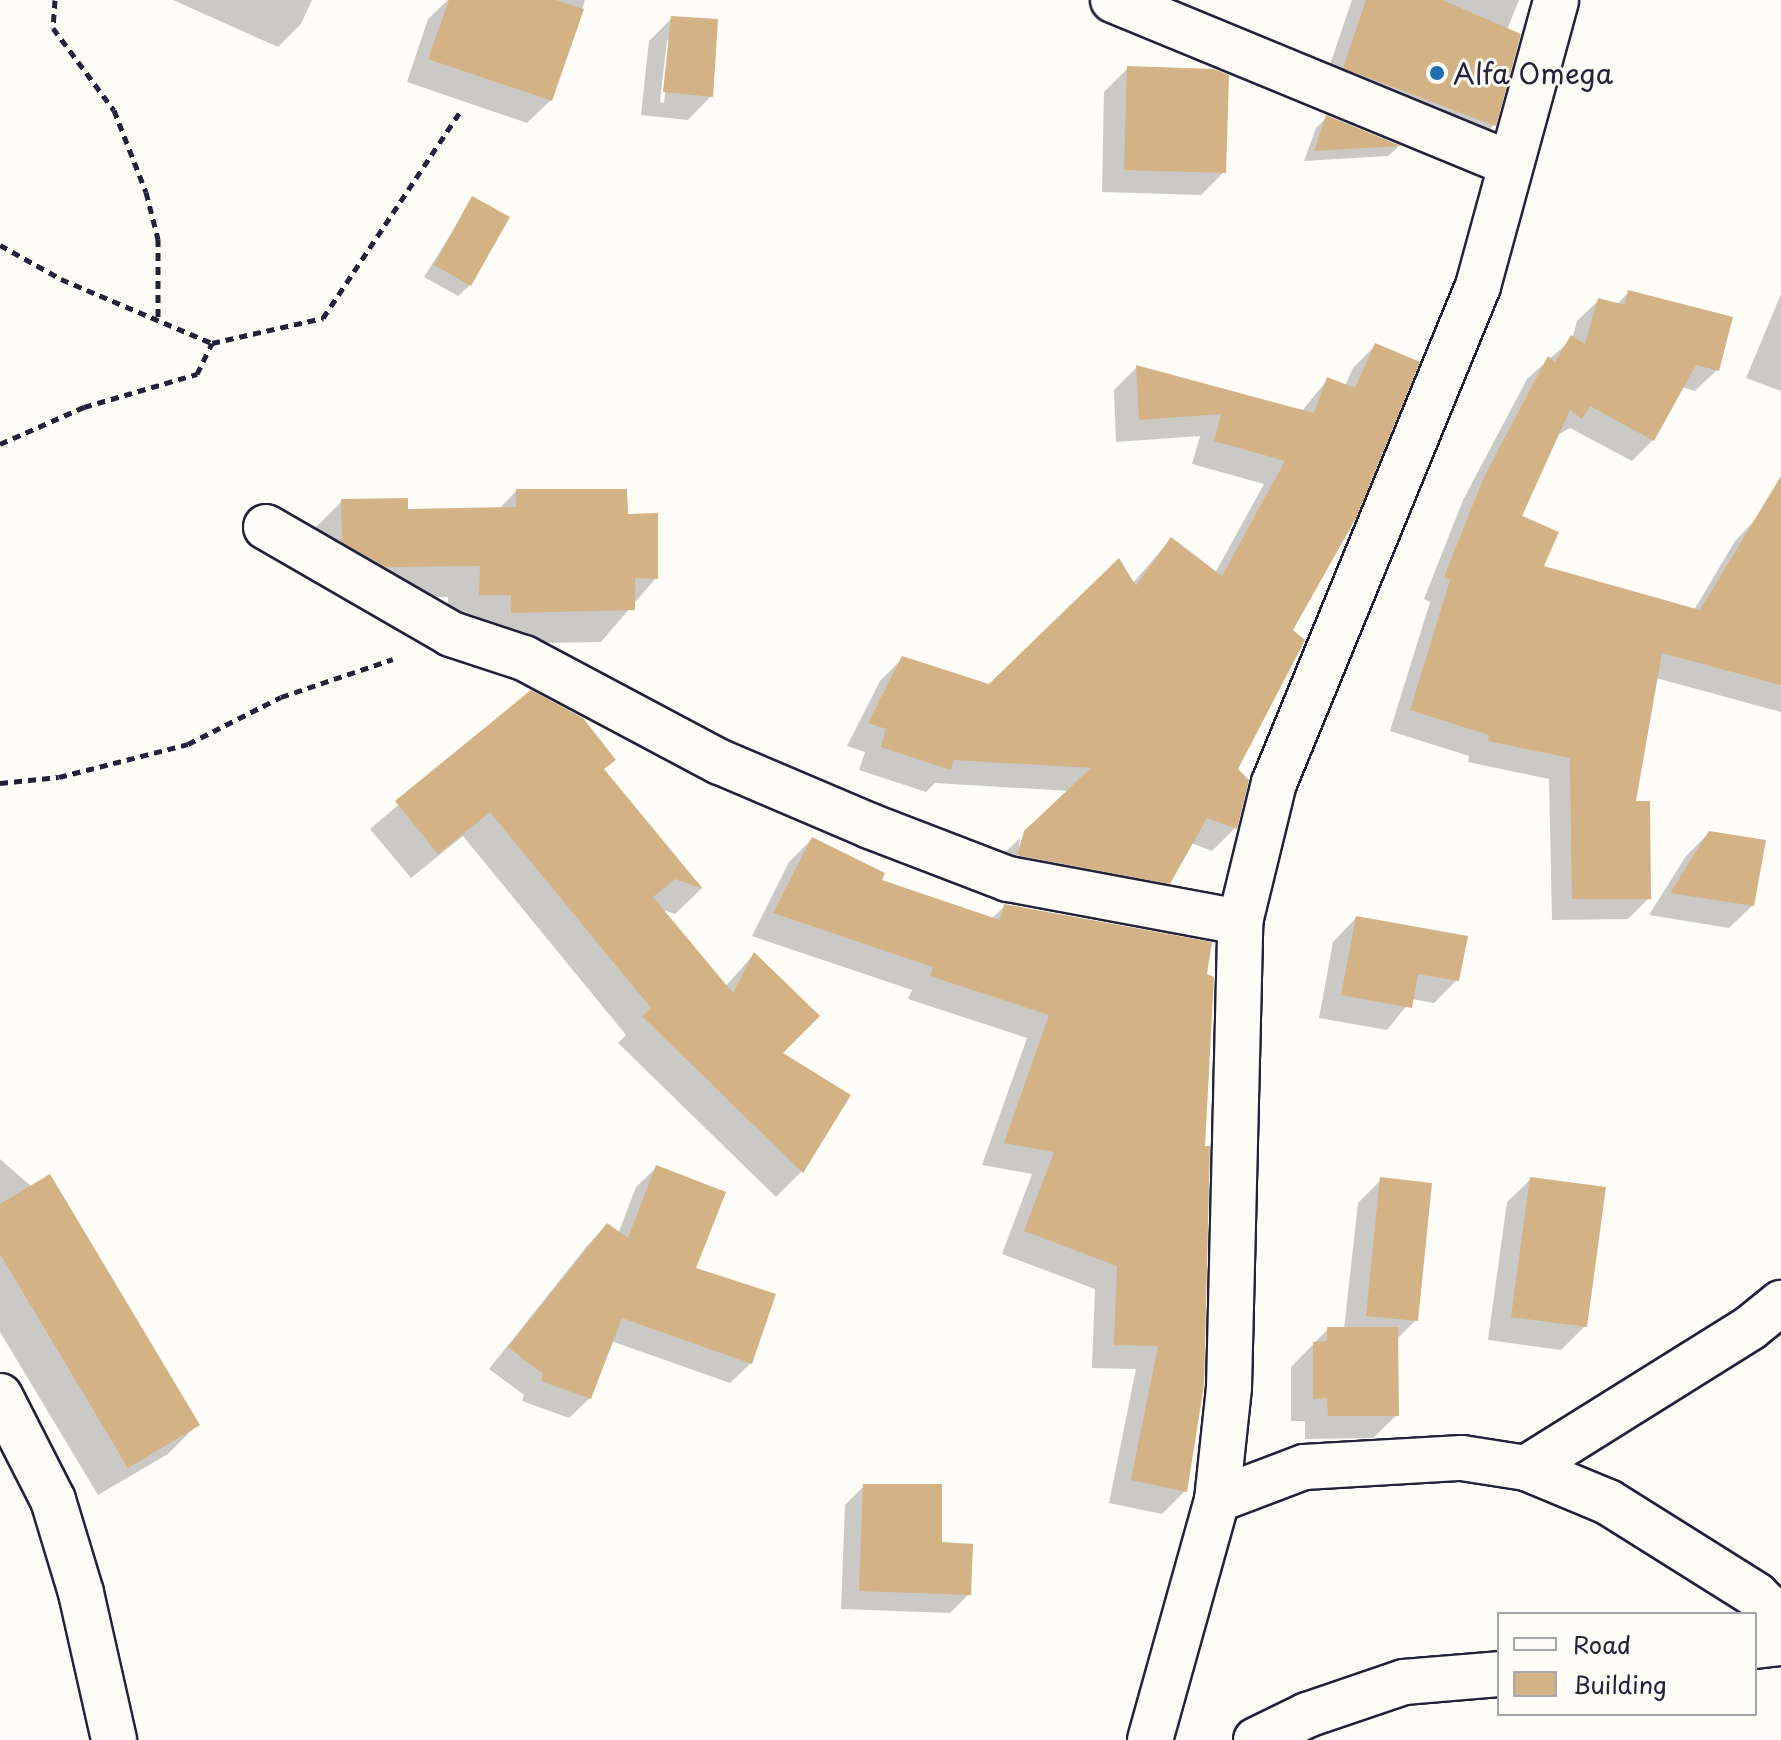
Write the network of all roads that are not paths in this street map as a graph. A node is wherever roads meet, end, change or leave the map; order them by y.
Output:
1 (1113, 0) edge
2 (1556, 0) edge
3 (1511, 164) junction
4 (266, 527) dead end
5 (1240, 922) junction
6 (1781, 1303) edge
7 (0, 1396) edge
8 (1526, 1468) junction
9 (1217, 1500) junction
10 (1781, 1619) edge
11 (1781, 1643) edge
12 (1757, 1646) edge
13 (1497, 1674) edge
14 (114, 1740) edge
15 (1150, 1740) edge
16 (1256, 1740) edge

1 - 3 street
2 - 3 street
3 - 5 street
4 - 5 street
5 - 9 street
6 - 8 street
7 - 14 street
8 - 9 street
8 - 10 street
9 - 15 street
11 - 12 street
13 - 16 street

